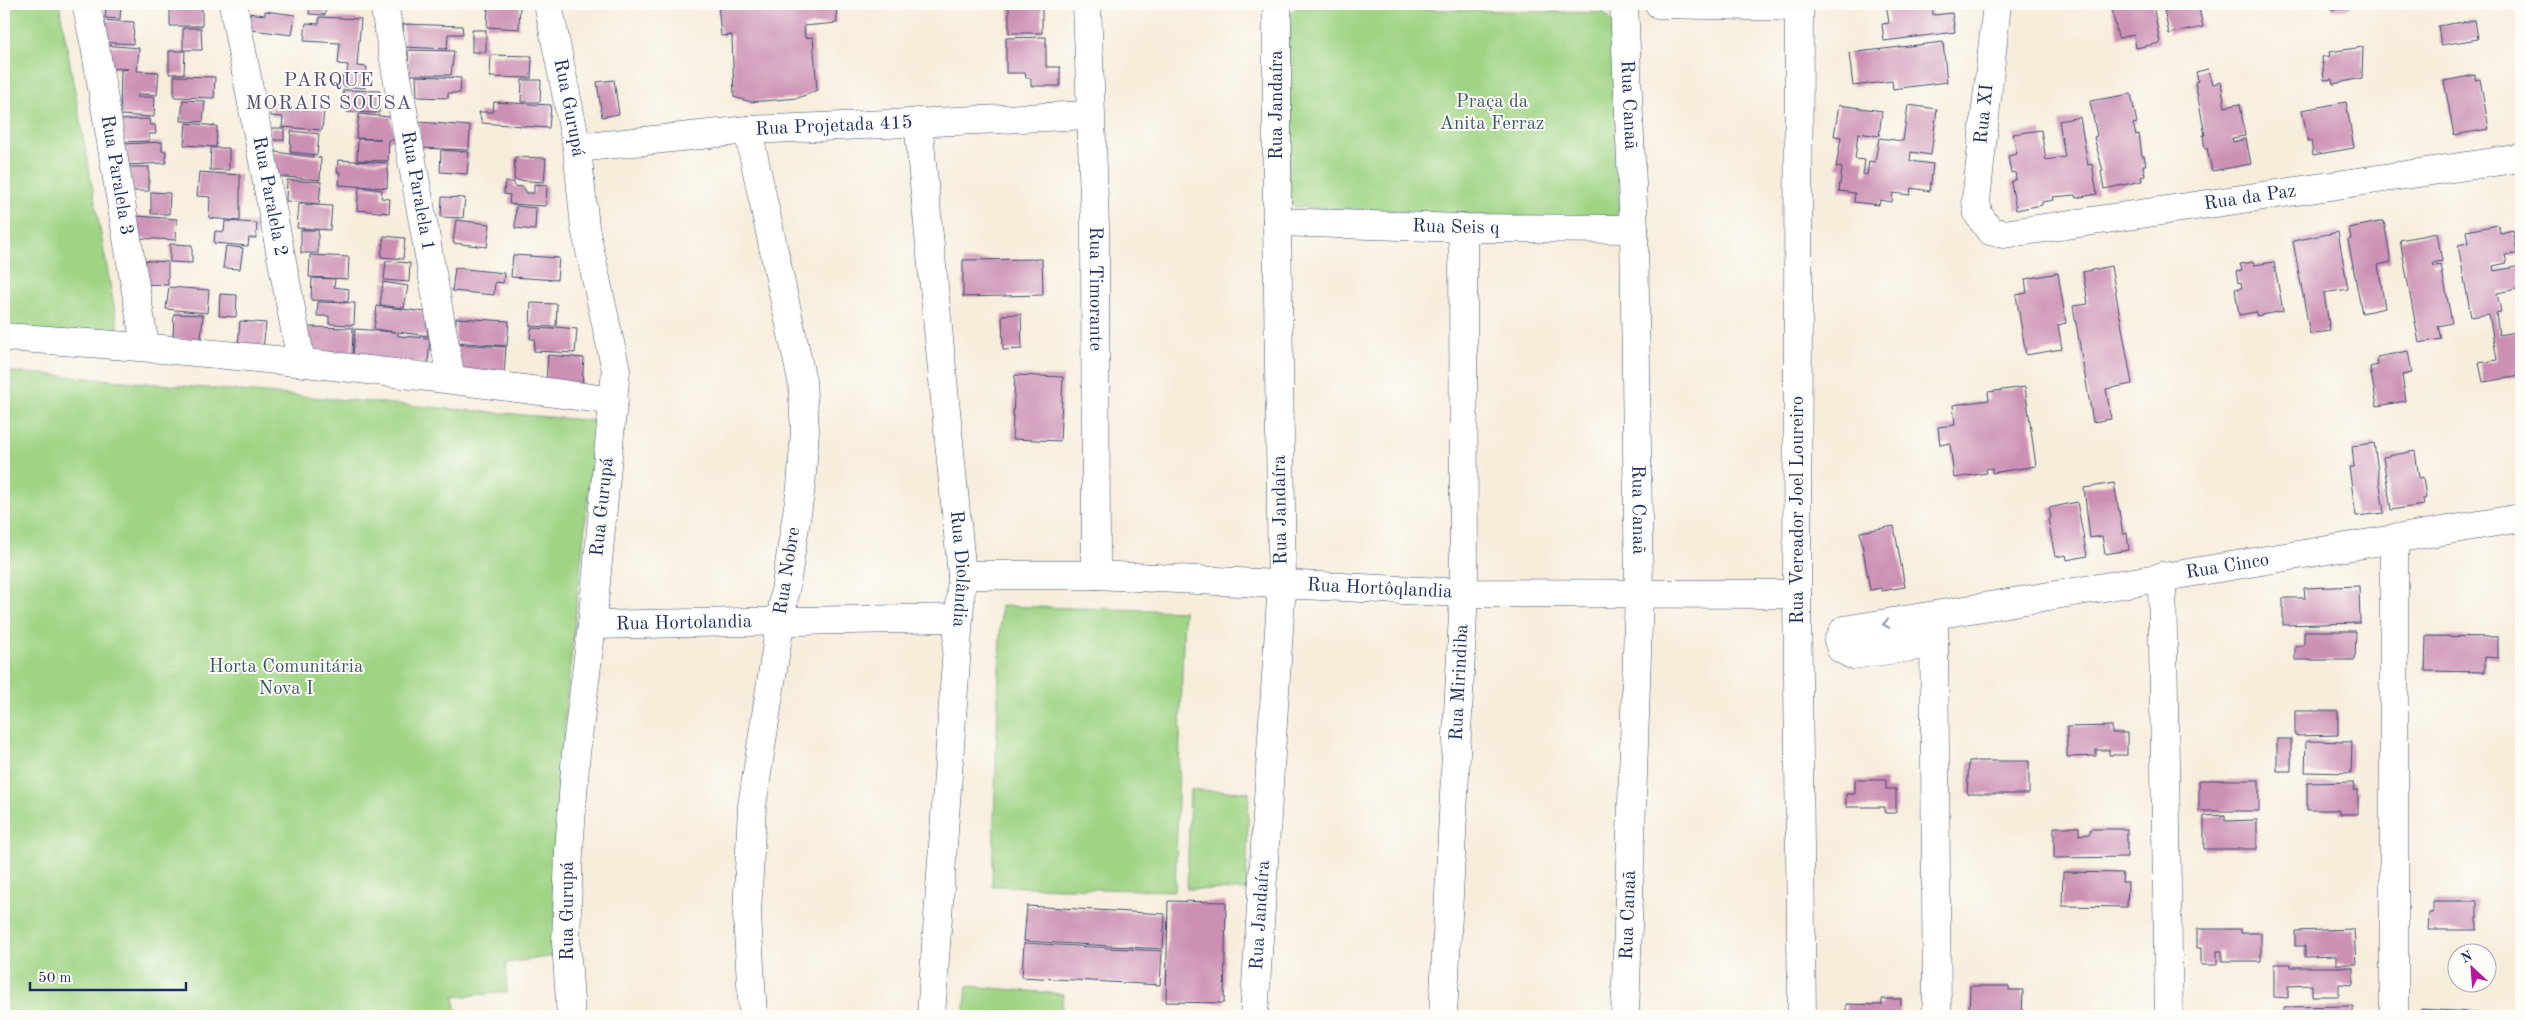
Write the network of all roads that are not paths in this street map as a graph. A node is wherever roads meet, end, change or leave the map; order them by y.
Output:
1 (85, 4) edge
2 (233, 4) edge
3 (384, 4) edge
4 (548, 4) edge
5 (1087, 4) edge
6 (1277, 4) edge
7 (1624, 4) edge
8 (1659, 4) edge
9 (1997, 4) edge
10 (1799, 5) edge
11 (1090, 115) junction
12 (918, 122) junction
13 (748, 130) junction
14 (577, 148) junction
15 (2521, 158) edge
16 (1277, 222) junction
17 (1983, 222) joint
18 (1463, 228) junction
19 (1634, 229) junction
20 (4, 337) edge
21 (145, 346) junction
22 (301, 361) junction
23 (451, 379) junction
24 (614, 401) junction
25 (2521, 518) edge
26 (2394, 538) junction
27 (962, 575) junction
28 (1096, 575) junction
29 (2162, 576) junction
30 (1282, 583) junction
31 (1464, 593) junction
32 (1639, 593) junction
33 (1797, 594) junction
34 (1934, 617) junction
35 (958, 618) junction
36 (780, 622) junction
37 (592, 625) junction
38 (1934, 644) junction
39 (571, 1016) edge
40 (753, 1016) edge
41 (931, 1016) edge
42 (1254, 1016) edge
43 (1443, 1016) edge
44 (1625, 1016) edge
45 (1802, 1016) edge
46 (1937, 1016) edge
47 (2168, 1016) edge
48 (2394, 1016) edge

1 - 21 street, Rua Paralela 3
2 - 22 street, Rua Paralela 2
3 - 23 street, Rua Paralela 1
4 - 14 street, Rua Gurupá
5 - 11 street, Rua Timorante
6 - 16 street, Rua Jandaíra
7 - 19 street, Rua Canaã
8 - 10 street
9 - 17 street, Rua XI
10 - 33 street, Rua Vereador Joel Loureiro
11 - 12 street, Rua Projetada 415
11 - 28 street, Rua Timorante
12 - 13 street, Rua Projetada 415
12 - 27 street, Rua Diolândia
13 - 14 street, Rua Projetada 415
13 - 36 street, Rua Nobre
14 - 24 street, Rua Gurupá
15 - 17 street, Rua da Paz
16 - 18 street, Rua Seis q
16 - 30 street, Rua Jandaíra
18 - 19 street, Rua Seis q
18 - 31 street, Rua Mirindiba
19 - 32 street, Rua Canaã
20 - 21 street
21 - 22 street
22 - 23 street
23 - 24 street
24 - 37 street, Rua Gurupá
25 - 26 street, Rua Cinco
26 - 29 street, Rua Cinco
26 - 48 street
27 - 28 street, Rua Hortôqlandia
27 - 35 street, Rua Diolândia
28 - 30 street, Rua Hortôqlandia
29 - 34 street, Rua Cinco
29 - 47 street
30 - 31 street, Rua Hortôqlandia
30 - 42 street, Rua Jandaíra
31 - 32 street, Rua Hortôqlandia
31 - 43 street, Rua Mirindiba
32 - 33 street, Rua Hortôqlandia
32 - 44 street, Rua Canaã
33 - 45 street, Rua Vereador Joel Loureiro
34 - 38 street
34 -> 38 street, Rua Cinco
35 - 36 street, Rua Hortolandia
35 - 41 street, Rua Diolândia
36 - 37 street, Rua Hortolandia
36 - 40 street, Rua Nobre
37 - 39 street, Rua Gurupá
38 - 46 street

